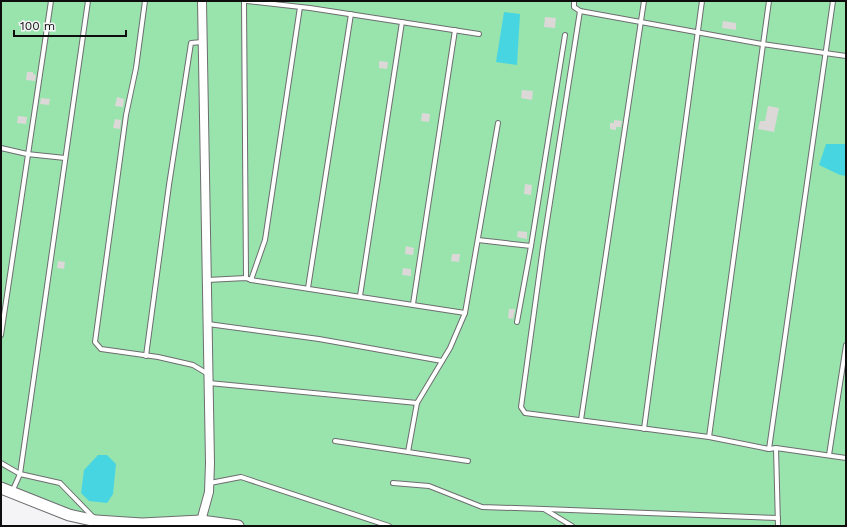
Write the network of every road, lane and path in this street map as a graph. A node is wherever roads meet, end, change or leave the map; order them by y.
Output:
1 (51, 1) edge
2 (88, 1) edge
3 (145, 1) edge
4 (202, 1) edge
5 (245, 1) edge
6 (574, 1) edge
7 (644, 1) edge
8 (702, 1) edge
9 (769, 1) edge
10 (832, 1) edge
11 (300, 7) junction
12 (580, 11) junction
13 (351, 14) junction
14 (402, 22) junction
15 (640, 22) junction
16 (455, 30) junction
17 (697, 32) junction
18 (479, 34) dead end
19 (565, 35) dead end
20 (202, 42) junction
21 (762, 44) junction
22 (825, 53) junction
23 (846, 56) edge
24 (498, 123) dead end
25 (1, 148) edge
26 (27, 154) junction
27 (65, 158) junction
28 (478, 240) junction
29 (531, 246) junction
30 (249, 279) junction
31 (206, 280) junction
32 (308, 288) junction
33 (360, 296) junction
34 (413, 304) junction
35 (465, 313) junction
36 (518, 322) dead end
37 (207, 324) junction
38 (1, 335) edge
39 (846, 345) edge
40 (146, 356) junction
41 (442, 361) junction
42 (208, 374) junction
43 (208, 383) junction
44 (417, 403) junction
45 (581, 420) junction
46 (644, 429) junction
47 (709, 437) junction
48 (335, 441) dead end
49 (776, 448) junction
50 (768, 449) junction
51 (408, 452) junction
52 (829, 456) junction
53 (846, 458) edge
54 (468, 461) dead end
55 (1, 463) edge
56 (20, 474) junction
57 (210, 482) junction
58 (393, 483) dead end
59 (1, 488) edge
60 (12, 493) junction
61 (544, 509) junction
62 (778, 518) junction
63 (96, 521) junction
64 (201, 521) junction
65 (142, 525) edge
66 (238, 526) edge
67 (390, 526) edge
68 (572, 526) edge
69 (778, 526) edge

1 - 26 lane
2 - 27 lane
3 - 40 lane
4 - 20 street
5 - 11 lane
5 - 30 lane
6 - 12 lane
7 - 15 lane
8 - 17 lane
9 - 21 lane
10 - 22 lane
11 - 13 lane
11 - 30 lane
12 - 15 lane
12 - 45 lane
13 - 14 lane
13 - 32 lane
14 - 16 lane
14 - 33 lane
15 - 17 lane
15 - 45 lane
16 - 18 lane
16 - 34 lane
17 - 21 lane
17 - 46 lane
19 - 29 lane
20 - 31 street
20 - 40 lane
21 - 22 lane
21 - 47 lane
22 - 23 lane
22 - 50 lane
24 - 28 lane
25 - 26 lane
26 - 27 lane
26 - 38 lane
27 - 56 lane
28 - 29 lane
28 - 35 lane
29 - 36 lane
30 - 31 lane
30 - 32 lane
31 - 37 street
32 - 33 lane
33 - 34 lane
34 - 35 lane
35 - 41 lane
37 - 41 lane
37 - 42 street
39 - 52 lane
40 - 42 lane
41 - 44 lane
42 - 43 street
43 - 44 lane
43 - 57 street
44 - 51 lane
45 - 46 lane
46 - 47 lane
47 - 50 lane
48 - 51 lane
49 - 50 lane
49 - 52 lane
49 - 62 lane
51 - 54 lane
52 - 53 lane
55 - 56 lane
56 - 60 lane
56 - 63 lane
57 - 64 street
57 - 67 lane
58 - 61 lane
59 - 60 street
60 - 63 street
61 - 62 lane
61 - 68 lane
62 - 69 lane
63 - 65 street
64 - 65 street
64 - 66 street

